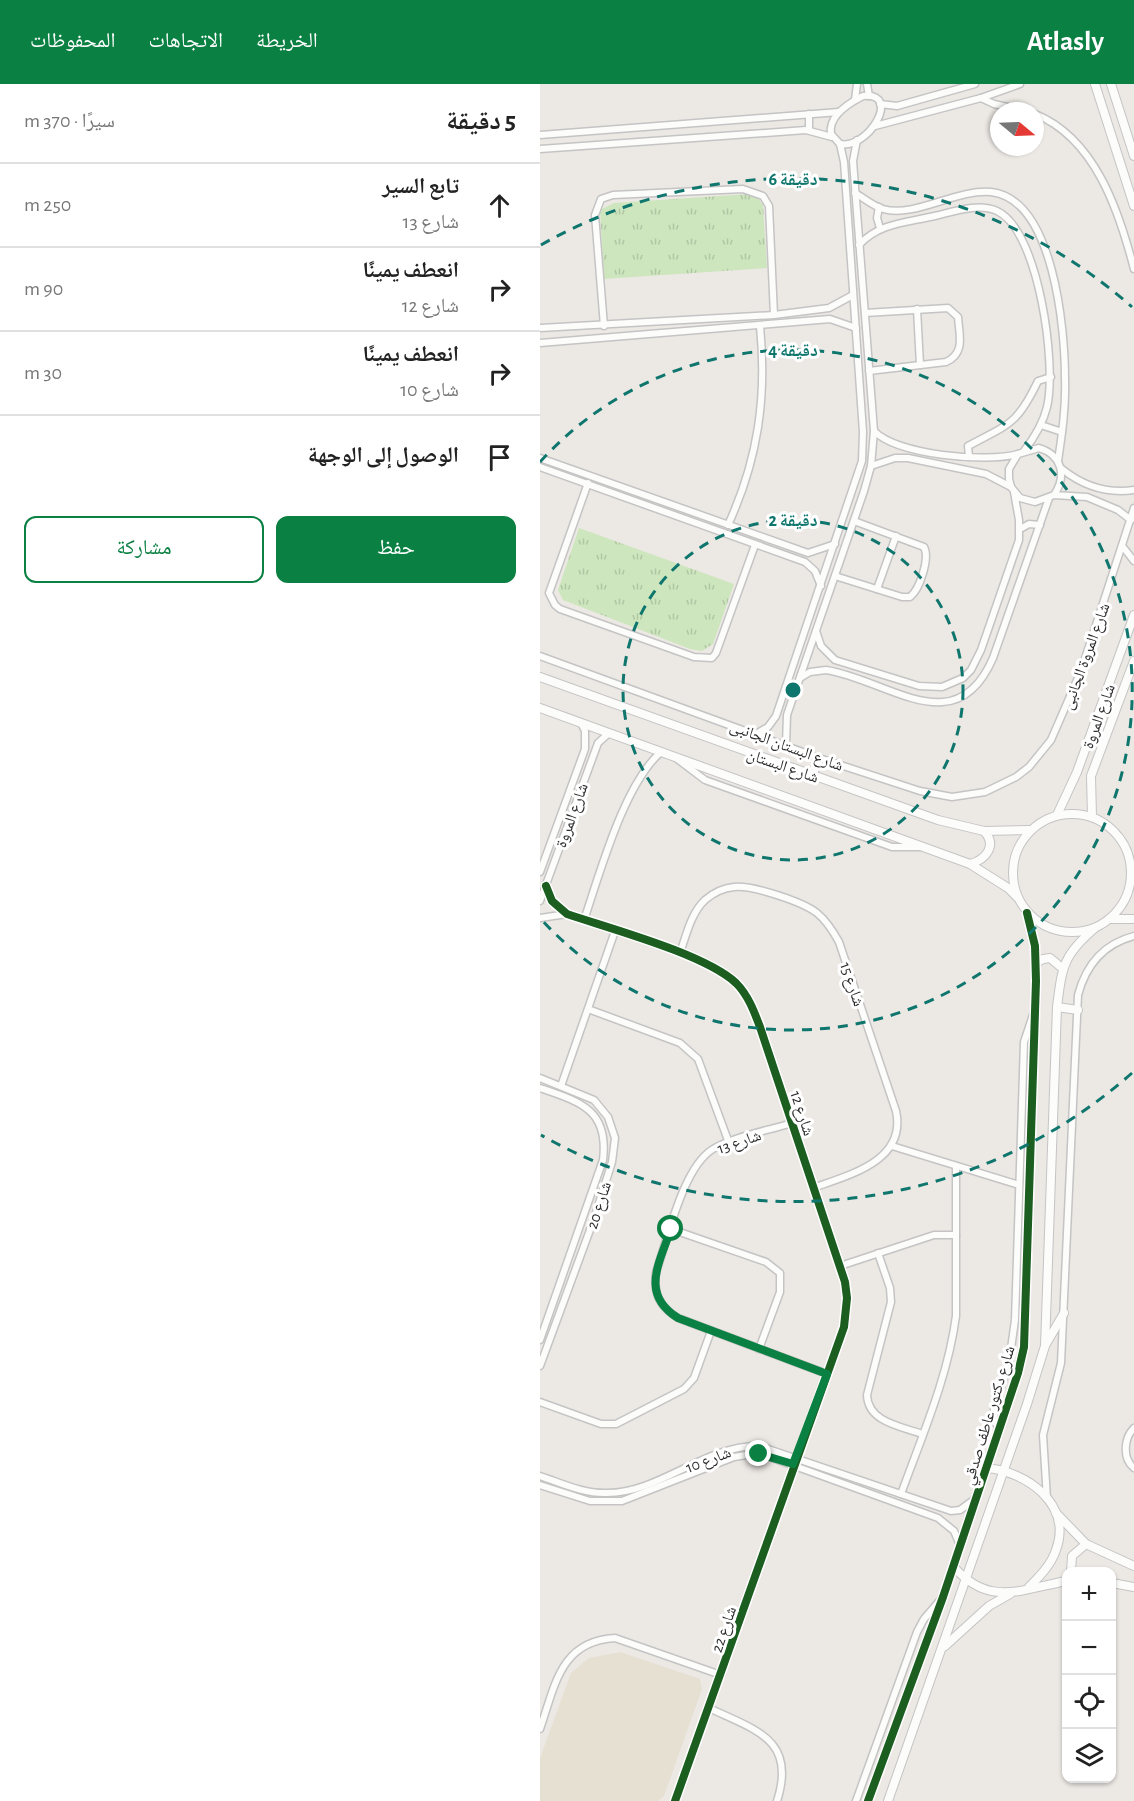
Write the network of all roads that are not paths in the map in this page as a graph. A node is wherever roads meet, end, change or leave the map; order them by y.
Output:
1 (857, 84) edge
2 (867, 84) edge
3 (975, 84) edge
4 (1020, 84) edge
5 (1095, 84) edge
6 (1111, 84) edge
7 (962, 86) edge
8 (868, 96) junction
9 (981, 98) junction
10 (855, 100) junction
11 (990, 102) edge
12 (880, 104) junction
13 (897, 106) junction
14 (839, 112) junction
15 (809, 114) junction
16 (901, 119) junction
17 (1044, 119) edge
18 (874, 126) junction
19 (809, 130) junction
20 (572, 132) junction
21 (540, 135) edge
22 (832, 137) junction
23 (857, 140) junction
24 (840, 144) junction
25 (573, 146) junction
26 (540, 149) edge
27 (1134, 155) edge
28 (853, 161) junction
29 (844, 162) junction
30 (855, 193) junction
31 (1134, 206) edge
32 (879, 207) junction
33 (880, 228) junction
34 (860, 245) junction
35 (1134, 269) edge
36 (853, 295) junction
37 (833, 307) junction
38 (916, 309) junction
39 (865, 314) junction
40 (774, 315) junction
41 (729, 318) junction
42 (834, 319) junction
43 (604, 326) junction
44 (760, 326) junction
45 (540, 328) edge
46 (729, 328) junction
47 (856, 328) junction
48 (540, 343) edge
49 (920, 365) junction
50 (869, 371) junction
51 (1051, 377) junction
52 (872, 409) junction
53 (861, 410) junction
54 (1041, 425) junction
55 (874, 431) junction
56 (1062, 432) junction
57 (893, 444) junction
58 (1021, 453) junction
59 (969, 457) junction
60 (540, 458) edge
61 (895, 458) junction
62 (1059, 461) junction
63 (540, 466) edge
64 (871, 466) junction
65 (1062, 469) junction
66 (588, 483) junction
67 (1013, 490) junction
68 (1134, 490) edge
69 (1052, 496) junction
70 (1134, 508) edge
71 (702, 515) junction
72 (854, 520) junction
73 (1131, 520) junction
74 (699, 523) junction
75 (728, 525) junction
76 (1040, 525) junction
77 (1020, 529) junction
78 (896, 536) junction
79 (835, 544) junction
80 (755, 545) junction
81 (1124, 547) junction
82 (808, 553) junction
83 (1134, 561) edge
84 (805, 562) junction
85 (835, 576) junction
86 (821, 586) junction
87 (877, 589) junction
88 (815, 602) junction
89 (825, 605) junction
90 (1134, 615) edge
91 (816, 631) junction
92 (540, 656) edge
93 (831, 657) junction
94 (1134, 661) edge
95 (829, 671) junction
96 (540, 677) edge
97 (800, 678) junction
98 (540, 708) edge
99 (778, 709) junction
100 (788, 712) junction
101 (581, 723) junction
102 (609, 733) junction
103 (756, 734) junction
104 (786, 745) junction
105 (661, 752) junction
106 (819, 758) junction
107 (812, 776) junction
108 (1003, 785) joint
109 (1057, 815) junction
110 (1092, 817) junction
111 (1030, 830) junction
112 (984, 831) junction
113 (1131, 855) edge
114 (970, 864) junction
115 (540, 872) edge
116 (546, 886) junction
117 (1018, 898) junction
118 (540, 901) edge
119 (1027, 913) junction
120 (567, 914) junction
121 (540, 918) edge
122 (1110, 919) junction
123 (1134, 919) edge
124 (584, 920) junction
125 (1095, 928) junction
126 (615, 931) junction
127 (1134, 936) edge
128 (680, 953) junction
129 (1036, 963) junction
130 (1062, 968) junction
131 (1057, 1007) junction
132 (588, 1009) junction
133 (1035, 1009) junction
134 (1078, 1010) junction
135 (540, 1078) edge
136 (561, 1086) junction
137 (540, 1088) edge
138 (792, 1123) junction
139 (729, 1143) junction
140 (892, 1146) junction
141 (956, 1166) junction
142 (1019, 1185) junction
143 (813, 1188) junction
144 (671, 1229) junction
145 (956, 1235) junction
146 (878, 1253) junction
147 (840, 1266) junction
148 (1065, 1313) junction
149 (711, 1331) junction
150 (540, 1340) edge
151 (1045, 1346) junction
152 (759, 1349) junction
153 (540, 1366) edge
154 (827, 1374) junction
155 (540, 1402) edge
156 (999, 1428) junction
157 (1134, 1428) edge
158 (922, 1434) junction
159 (796, 1457) junction
160 (793, 1464) junction
161 (986, 1468) junction
162 (1134, 1468) edge
163 (1005, 1470) junction
164 (540, 1476) edge
165 (540, 1485) edge
166 (901, 1494) junction
167 (976, 1498) junction
168 (1047, 1500) junction
169 (1055, 1512) junction
170 (1086, 1544) junction
171 (960, 1545) junction
172 (953, 1566) junction
173 (1134, 1566) edge
174 (1071, 1567) edge
175 (966, 1581) junction
176 (1062, 1582) edge
177 (1116, 1583) edge
178 (1029, 1587) junction
179 (1134, 1587) edge
180 (1016, 1590) junction
181 (943, 1597) junction
182 (942, 1649) junction
183 (721, 1674) junction
184 (709, 1708) junction
185 (540, 1729) edge
186 (675, 1801) edge
187 (777, 1801) edge
188 (856, 1801) edge
189 (868, 1801) edge
190 (888, 1801) edge

1 - 10 street
2 - 8 street
3 - 7 street
4 - 9 street
5 - 31 street
6 - 27 street
7 - 13 street
8 - 10 street
8 - 12 street
9 - 11 street
9 - 16 street
10 - 14 street
12 - 13 street
12 - 18 street
13 - 16 street
14 - 15 street
14 - 22 street
15 - 19 street
15 - 20 street
16 - 18 street
17 - 35 street
18 - 23 street
19 - 22 street
19 - 25 street
20 - 21 street
20 - 25 street
22 - 24 street
23 - 24 street
23 - 28 street
24 - 29 street
25 - 26 street
28 - 29 street
28 - 30 street
29 - 36 street
30 - 32 street
30 - 34 street
32 - 33 street
32 - 56 street
33 - 34 street
33 - 51 street
34 - 39 street
36 - 37 street
36 - 47 street
37 - 40 street
37 - 42 street
38 - 39 street
38 - 49 street
38 - 49 street
39 - 50 street
40 - 41 street
40 - 43 street
41 - 43 street
41 - 46 street
42 - 44 street
42 - 47 street
43 - 45 street
44 - 46 street
44 - 75 street
46 - 48 street
47 - 53 street
49 - 50 street
50 - 52 street
51 - 54 street
51 - 59 street
52 - 53 street
52 - 55 street
53 - 79 street
54 - 56 street
54 - 58 street
55 - 57 street
55 - 64 street
56 - 62 street
57 - 59 street
57 - 61 street
58 - 59 street
58 - 62 street
58 - 67 street
60 - 71 street
61 - 64 street
61 - 67 street
62 - 65 street
63 - 66 street
64 - 72 street
65 - 68 street
65 - 69 street
66 - 74 street
66 - 80 street
67 - 69 street
67 - 77 street
69 - 73 street
69 - 76 street
70 - 73 street, شارع المروة الجانبى
71 - 74 street
71 - 75 street
72 - 78 street
72 - 85 street
73 - 81 street, شارع المروة الجانبى
74 - 80 street
75 - 82 street
76 - 77 street
76 - 95 street
77 - 93 street
78 - 87 street
78 - 87 street
79 - 82 street
79 - 86 street
80 - 84 street
81 - 83 street
81 - 108 street, شارع المروة الجانبى
82 - 84 street
84 - 86 street
85 - 87 street
85 - 89 street
86 - 88 street
88 - 89 street
88 - 99 street
89 - 91 street
90 - 109 street, شارع المروة
91 - 93 street
91 - 97 street
92 - 103 street, شارع البستان الجانبى
93 - 95 street
94 - 110 street, شارع المروة
95 - 97 street
96 - 107 street, شارع البستان
97 - 100 street
98 - 101 street, شارع البستان
99 - 100 street
99 - 103 street
100 - 104 street
101 - 102 street, شارع البستان
101 - 115 street, شارع المروة
102 - 105 street, شارع البستان
102 - 116 street, شارع المروة
103 - 104 street, شارع البستان الجانبى
104 - 106 street, شارع البستان الجانبى
105 - 114 street, شارع البستان
105 - 124 street
106 - 107 street
106 - 108 street, شارع البستان الجانبى
107 - 112 street, شارع البستان
109 - 110 street
109 - 111 street
110 - 113 street
111 - 112 street, شارع البستان
111 - 117 street
112 - 114 street
113 - 122 street
114 - 117 street, شارع البستان
116 - 118 street, شارع المروة
116 - 120 street
117 - 119 street
119 - 125 street
119 - 129 street, شارع دكتور عاطف صدقي
120 - 121 street, شارع 12
120 - 124 street, شارع 12
122 - 123 street
122 - 125 street
124 - 126 street, شارع 12
125 - 130 street, شارع دكتور عاطف صدقي
126 - 128 street, شارع 12
126 - 132 street
127 - 134 street
128 - 138 street, شارع 12
128 - 140 street, شارع 15
129 - 130 street
129 - 133 street, شارع دكتور عاطف صدقي
130 - 131 street, شارع دكتور عاطف صدقي
131 - 134 street
131 - 151 street, شارع دكتور عاطف صدقي
132 - 136 street
132 - 139 street
133 - 142 street
133 - 156 street, شارع دكتور عاطف صدقي
134 - 148 street
135 - 136 street, شارع 20
136 - 153 street, شارع 20
137 - 150 street, شارع 20
138 - 139 street, شارع 13
138 - 143 street, شارع 12
139 - 144 street, شارع 13
140 - 141 street
140 - 143 street
141 - 142 street
141 - 145 street
142 - 156 street
143 - 147 street, شارع 12
144 - 149 street, شارع 13
144 - 152 street
145 - 146 street
145 - 158 street
146 - 147 street
146 - 158 street
147 - 154 street, شارع 12
148 - 151 street
148 - 168 street
149 - 152 street, شارع 13
149 - 155 street
151 - 163 street, شارع دكتور عاطف صدقي
152 - 154 street, شارع 13
154 - 159 street, شارع 12
156 - 161 street, شارع دكتور عاطف صدقي
157 - 162 street
158 - 166 street
159 - 160 street, شارع 12
159 - 164 street, شارع 10
159 - 166 street, شارع 10
160 - 165 street, شارع 10
160 - 171 street, شارع 10
160 - 183 street, شارع 22
161 - 163 street
161 - 167 street, شارع دكتور عاطف صدقي
163 - 168 street
163 - 175 street, شارع دكتور عاطف صدقي
166 - 167 street, شارع 10
167 - 171 street, شارع دكتور عاطف صدقي
168 - 169 street
169 - 170 street
169 - 178 street
170 - 173 street
170 - 174 street
171 - 172 street, شارع دكتور عاطف صدقي
172 - 175 street
172 - 181 street, شارع دكتور عاطف صدقي
175 - 180 street
175 - 182 street, شارع دكتور عاطف صدقي
176 - 178 street
177 - 179 street
178 - 180 street
180 - 182 street
181 - 188 street
181 - 189 street, شارع دكتور عاطف صدقي
182 - 190 street, شارع دكتور عاطف صدقي
183 - 184 street, شارع 22
183 - 185 street
184 - 186 street, شارع 22
184 - 187 street

